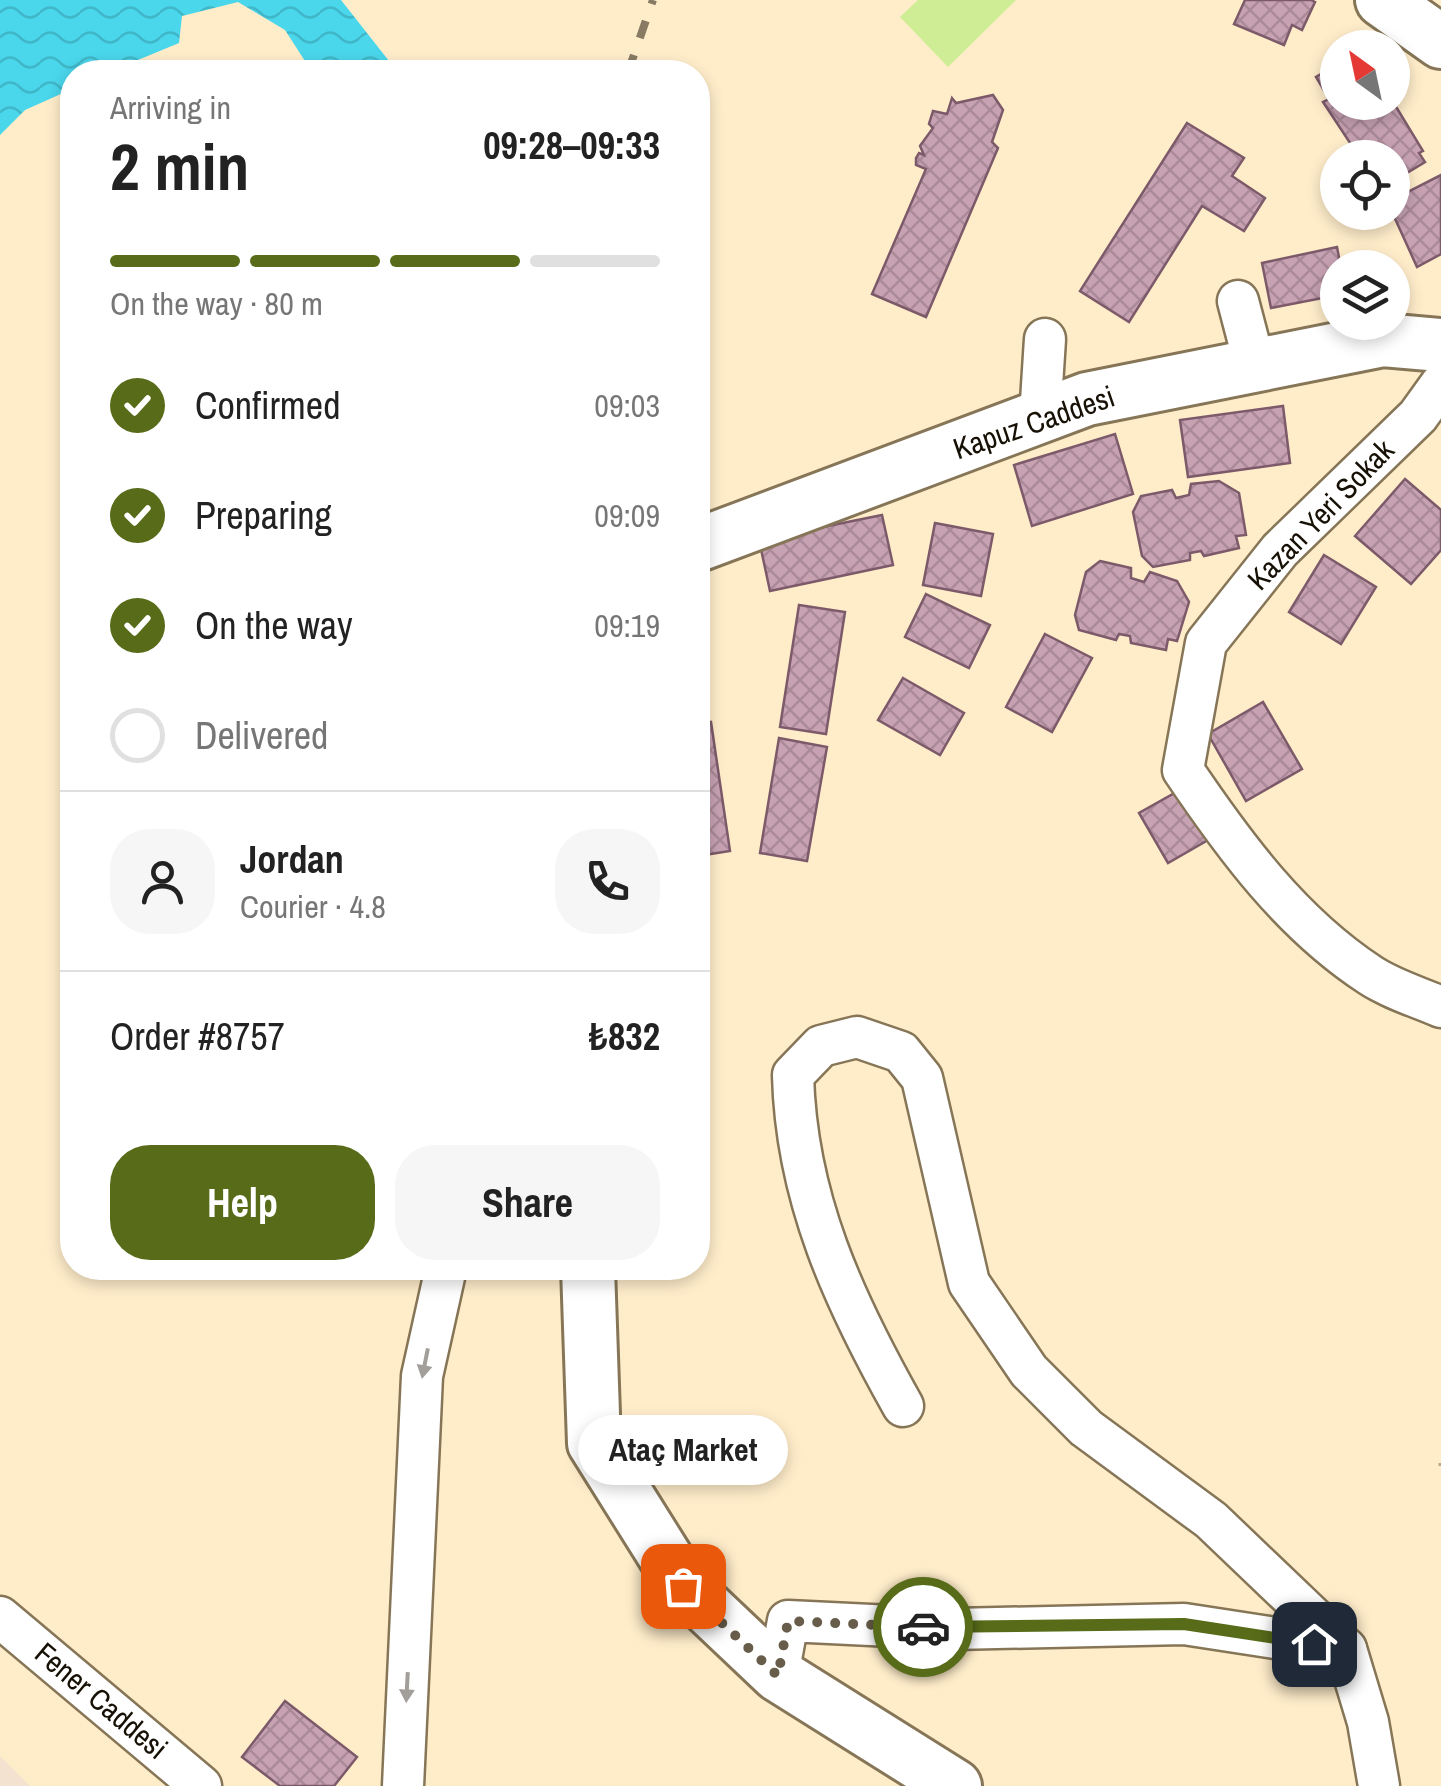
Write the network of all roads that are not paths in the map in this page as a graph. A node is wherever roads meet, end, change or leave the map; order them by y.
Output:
1 (1382, 0) edge
2 (1393, 0) edge
3 (1441, 23) edge
4 (1441, 42) edge
5 (1238, 300) dead end
6 (1045, 339) dead end
7 (1441, 346) edge
8 (1254, 366) junction
9 (1441, 384) edge
10 (1040, 417) junction
11 (710, 541) edge
12 (1441, 1007) edge
13 (443, 1280) edge
14 (588, 1280) edge
15 (903, 1406) dead end
16 (0, 1617) edge
17 (1346, 1649) junction
18 (778, 1676) junction
19 (201, 1786) edge
20 (403, 1786) edge
21 (955, 1786) edge
22 (1379, 1786) edge

1 - 4 main road
2 - 3 street
5 - 8 street
6 - 10 street
7 - 8 main road, Kapuz Caddesi
8 - 10 main road, Kapuz Caddesi
9 - 12 street, Kazan Yeri Sokak
10 - 11 main road, Kapuz Caddesi
13 -> 20 street
14 - 18 main road
15 - 17 street
16 - 19 street, Fener Caddesi
17 - 18 street
17 - 22 street
18 - 21 main road

